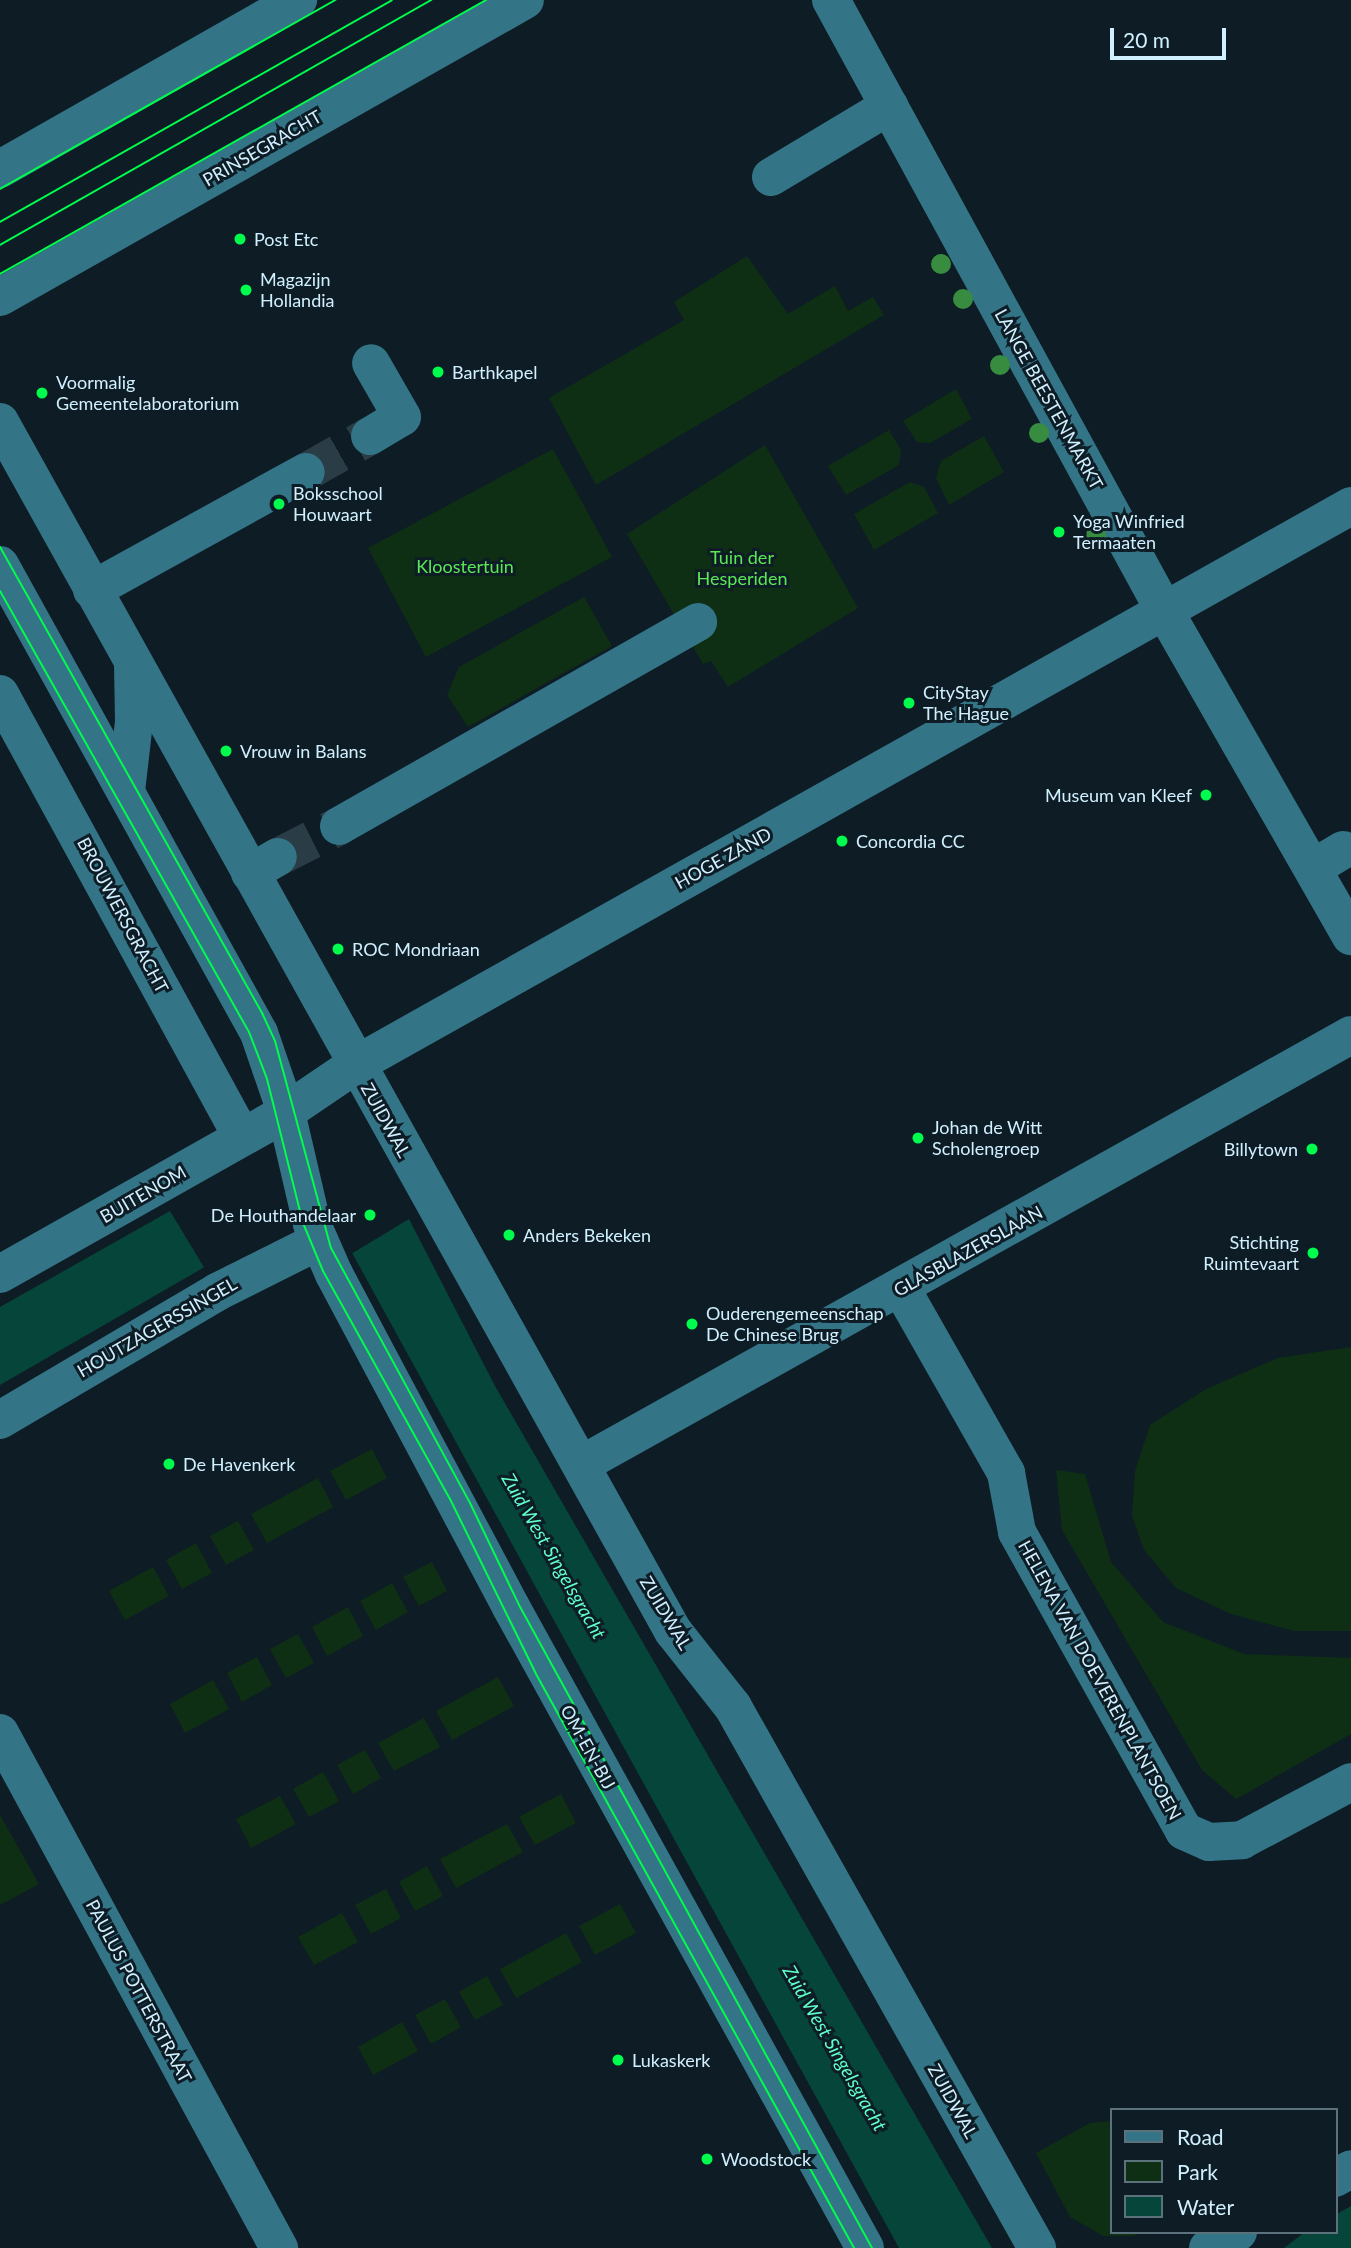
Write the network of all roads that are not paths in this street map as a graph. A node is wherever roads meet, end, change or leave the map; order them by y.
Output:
1 (524, 0) edge
2 (831, 0) edge
3 (284, 3) edge
4 (889, 106) junction
5 (0, 169) edge
6 (771, 177) dead end
7 (0, 297) edge
8 (371, 363) dead end
9 (0, 422) edge
10 (370, 436) tunnel mouth
11 (306, 472) tunnel mouth
12 (1351, 506) edge
13 (0, 565) edge
14 (92, 590) junction
15 (1164, 610) junction
16 (698, 622) dead end
17 (133, 665) junction
18 (4, 710) edge
19 (125, 791) junction
20 (339, 826) tunnel mouth
21 (1351, 936) edge
22 (1351, 1035) edge
23 (355, 1065) junction
24 (286, 1112) junction
25 (242, 1137) junction
26 (316, 1233) junction
27 (0, 1274) edge
28 (901, 1289) junction
29 (0, 1420) edge
30 (584, 1464) junction
31 (0, 1733) edge
32 (1351, 1782) edge
33 (279, 2248) edge
34 (865, 2248) edge
35 (1037, 2248) edge

1 - 7 street, PRINSEGRACHT
2 - 4 street, LANGE BEESTENMARKT
3 - 5 street
4 - 6 street
4 - 15 street, LANGE BEESTENMARKT
8 - 10 street
9 - 14 street
11 - 14 street
12 - 15 street, HOGE ZAND
13 - 19 street
14 - 17 street
15 - 21 street, LANGE BEESTENMARKT
15 - 23 street, HOGE ZAND
16 - 20 street
17 - 19 street
17 - 23 street
18 - 25 street, BROUWERSGRACHT
19 - 24 street
22 - 28 street, GLASBLAZERSLAAN
23 - 24 street, HOGE ZAND
23 - 30 street, ZUIDWAL
24 - 25 street, BUITENOM
24 - 26 street
25 - 27 street, BUITENOM
26 - 29 street, HOUTZAGERSSINGEL
26 - 34 street, OM-EN-BIJ
28 - 30 street, GLASBLAZERSLAAN
28 - 32 street, HELENA VAN DOEVERENPLANTSOEN
30 - 35 street, ZUIDWAL
31 - 33 street, PAULUS POTTERSTRAAT

